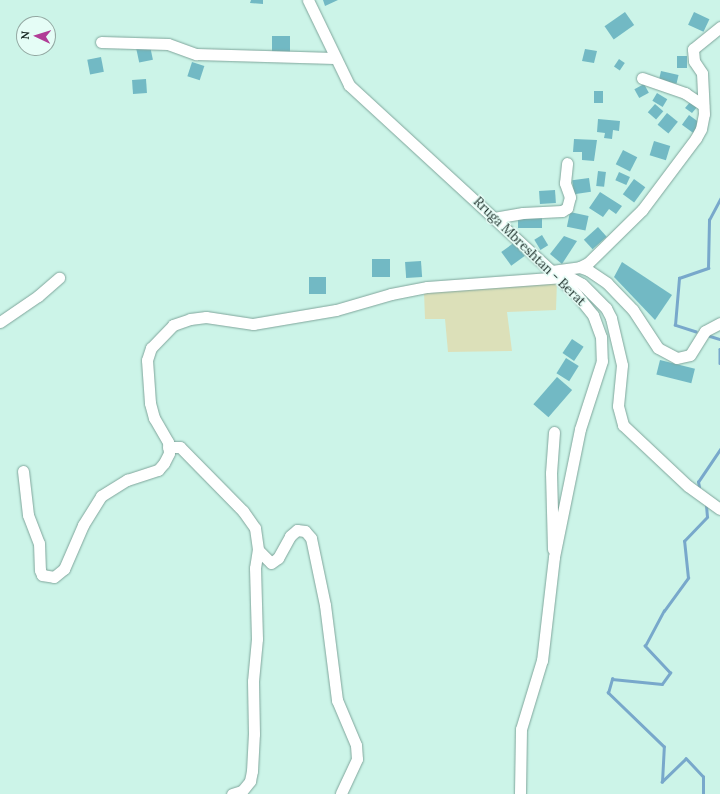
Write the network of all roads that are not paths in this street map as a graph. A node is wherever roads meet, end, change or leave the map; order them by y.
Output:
1 (308, 0) edge
2 (720, 27) edge
3 (101, 42) dead end
4 (334, 58) junction
5 (642, 78) dead end
6 (703, 105) junction
7 (567, 162) dead end
8 (494, 218) junction
9 (580, 267) junction
10 (554, 274) junction
11 (59, 278) dead end
12 (0, 322) edge
13 (720, 323) edge
14 (554, 432) dead end
15 (168, 446) junction
16 (23, 471) dead end
17 (720, 509) edge
18 (258, 550) junction
19 (554, 557) junction
20 (232, 794) edge
21 (341, 794) edge
22 (520, 794) edge

1 - 4 street, Rruga Mbreshtan - Berat
2 - 6 street
3 - 4 street
4 - 8 street, Rruga Mbreshtan - Berat
5 - 6 street
6 - 9 street
7 - 8 street
8 - 10 street, Rruga Mbreshtan - Berat
9 - 10 street
9 - 13 street
10 - 15 street
10 - 17 street
10 - 19 street, Rruga Mbreshtan - Berat
11 - 12 street
14 - 19 street
15 - 16 street
15 - 18 street
18 - 20 street
18 - 21 street
19 - 22 street, Rruga Mbreshtan - Berat

